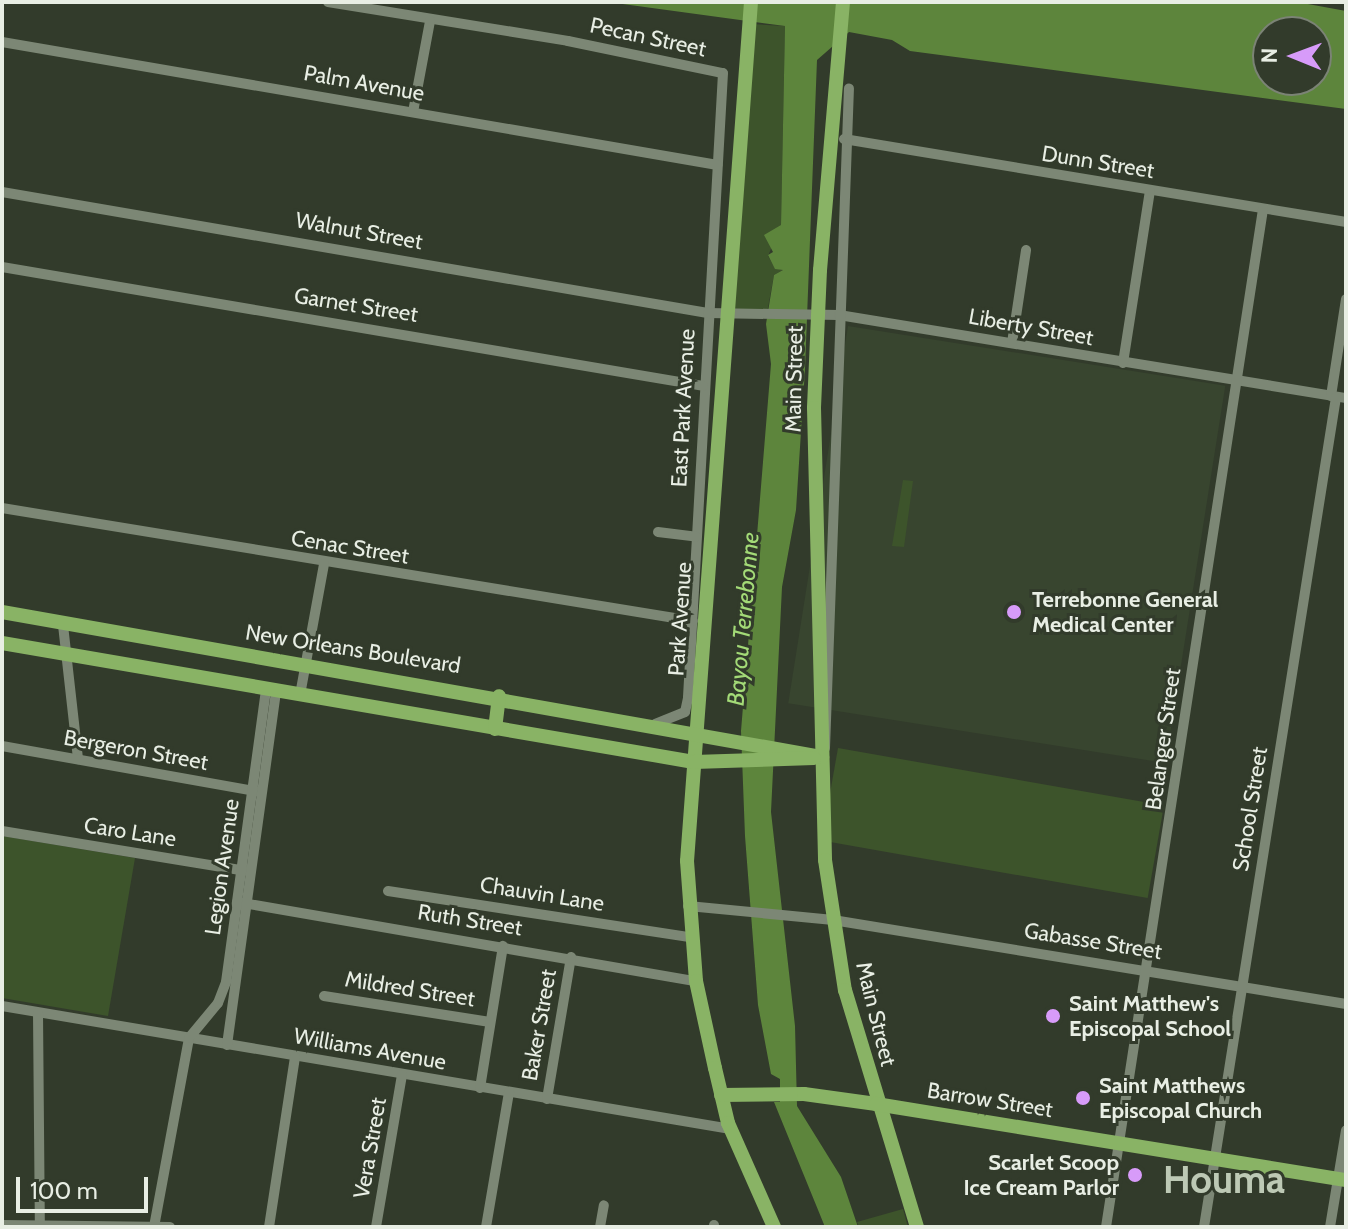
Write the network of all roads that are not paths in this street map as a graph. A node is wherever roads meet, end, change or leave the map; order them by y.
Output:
1 (328, 2) edge
2 (751, 2) edge
3 (843, 2) edge
4 (430, 21) junction
5 (2, 42) edge
6 (723, 73) joint
7 (849, 88) dead end
8 (413, 112) junction
9 (844, 139) junction
10 (718, 165) junction
11 (1150, 191) junction
12 (2, 192) edge
13 (1263, 209) junction
14 (1346, 222) edge
15 (1026, 250) dead end
16 (2, 267) edge
17 (1346, 299) edge
18 (708, 313) junction
19 (839, 315) junction
20 (1012, 343) junction
21 (1123, 363) junction
22 (1235, 381) junction
23 (703, 386) junction
24 (1338, 397) edge
25 (2, 508) edge
26 (658, 532) dead end
27 (696, 537) junction
28 (324, 564) junction
29 (2, 612) edge
30 (693, 621) junction
31 (63, 625) junction
32 (2, 643) edge
33 (64, 656) junction
34 (306, 664) junction
35 (271, 691) junction
36 (300, 695) junction
37 (499, 696) junction
38 (655, 724) junction
39 (495, 729) junction
40 (697, 732) junction
41 (2, 746) edge
42 (822, 757) junction
43 (78, 759) junction
44 (694, 762) junction
45 (258, 792) junction
46 (2, 831) edge
47 (246, 871) junction
48 (388, 891) dead end
49 (242, 903) junction
50 (688, 906) junction
51 (833, 920) junction
52 (690, 937) junction
53 (503, 946) junction
54 (571, 957) junction
55 (1146, 969) junction
56 (232, 977) junction
57 (696, 981) junction
58 (1241, 986) junction
59 (324, 996) dead end
60 (1346, 1004) edge
61 (2, 1006) edge
62 (38, 1013) junction
63 (490, 1022) junction
64 (189, 1038) junction
65 (227, 1045) junction
66 (295, 1057) junction
67 (402, 1075) junction
68 (480, 1088) junction
69 (509, 1092) junction
70 (721, 1095) junction
71 (547, 1099) junction
72 (876, 1104) junction
73 (731, 1129) junction
74 (1346, 1130) edge
75 (1119, 1144) junction
76 (1215, 1159) junction
77 (1342, 1180) edge
78 (604, 1205) dead end
79 (2, 1225) edge
80 (40, 1226) edge
81 (154, 1226) edge
82 (170, 1227) edge
83 (269, 1227) edge
84 (376, 1227) edge
85 (486, 1227) edge
86 (600, 1227) edge
87 (774, 1227) edge
88 (917, 1227) edge
89 (1106, 1227) edge
90 (1204, 1227) edge
91 (1330, 1227) edge

1 - 4 street, Pecan Street
2 - 40 main road, Park Avenue
3 - 42 main road, Main Street
4 - 6 street, Pecan Street
4 - 8 street
5 - 8 street, Palm Avenue
6 - 10 street, East Park Avenue
7 - 9 street, Main Street
8 - 10 street, Palm Avenue
9 - 11 street, Dunn Street
9 - 19 street, Main Street
10 - 18 street, East Park Avenue
11 - 13 street, Dunn Street
11 - 21 street
12 - 18 street, Walnut Street
13 - 14 street, Dunn Street
13 - 22 street, Belanger Street
15 - 20 street
16 - 23 street, Garnet Street
17 - 24 street, School Street
18 - 19 street, Liberty Street
18 - 23 street, East Park Avenue
19 - 20 street, Liberty Street
19 - 42 street, Main Street
20 - 21 street, Liberty Street
21 - 22 street, Liberty Street
22 - 24 street, Liberty Street
22 - 55 street, Belanger Street
23 - 27 street, East Park Avenue
24 - 58 street, School Street
25 - 28 street, Cenac Street
26 - 27 street
27 - 30 street, East Park Avenue
28 - 30 street, Cenac Street
28 - 34 street
29 - 31 main road, New Orleans Boulevard
30 - 38 street, East Park Avenue
31 - 33 street
31 - 34 main road, New Orleans Boulevard
32 - 33 main road
33 - 35 main road
33 - 43 street
34 - 36 street
34 - 37 main road, New Orleans Boulevard
35 - 36 main road
35 - 45 street, Legion Avenue
36 - 39 main road
37 - 38 main road, New Orleans Boulevard
37 - 39 main road
38 - 40 main road, New Orleans Boulevard
39 - 44 main road
40 - 42 main road, New Orleans Boulevard
40 - 44 main road, Park Avenue
41 - 43 street, Bergeron Street
42 - 44 main road
42 - 51 main road, Main Street
43 - 45 street, Bergeron Street
44 - 50 main road, Park Avenue
45 - 47 street, Legion Avenue
46 - 47 street, Caro Lane
47 - 49 street, Legion Avenue
48 - 52 street, Chauvin Lane
49 - 53 street, Ruth Street
49 - 56 street, Legion Avenue
50 - 51 street, Gabasse Street
50 - 52 main road, Park Avenue
51 - 55 street, Gabasse Street
51 - 72 main road, Main Street
52 - 57 main road, Park Avenue
53 - 54 street, Ruth Street
53 - 63 street
54 - 57 street, Ruth Street
54 - 71 street, Baker Street
55 - 58 street, Gabasse Street
55 - 75 street, Belanger Street
56 - 64 street, Legion Avenue
56 - 65 street, Legion Avenue
57 - 70 main road, Park Avenue
58 - 60 street, Gabasse Street
58 - 76 street, School Street
59 - 63 street, Mildred Street
61 - 62 street, Williams Avenue
62 - 64 street, Williams Avenue
62 - 80 street
63 - 68 street
64 - 65 street, Williams Avenue
64 - 81 street
65 - 66 street, Williams Avenue
66 - 67 street, Williams Avenue
66 - 83 street
67 - 68 street, Williams Avenue
67 - 84 street, Vera Street
68 - 69 street, Williams Avenue
69 - 71 street, Williams Avenue
69 - 85 street
70 - 72 main road, Barrow Street
70 - 73 main road, Park Avenue
71 - 73 street, Williams Avenue
72 - 75 main road, Barrow Street
72 - 88 main road, Main Street
73 - 87 main road, Park Avenue
74 - 77 street
75 - 76 main road, Barrow Street
75 - 89 street, Belanger Street
76 - 77 main road, Barrow Street
76 - 90 street, School Street
77 - 91 street
78 - 86 street
79 - 80 street
80 - 81 street
81 - 82 street

